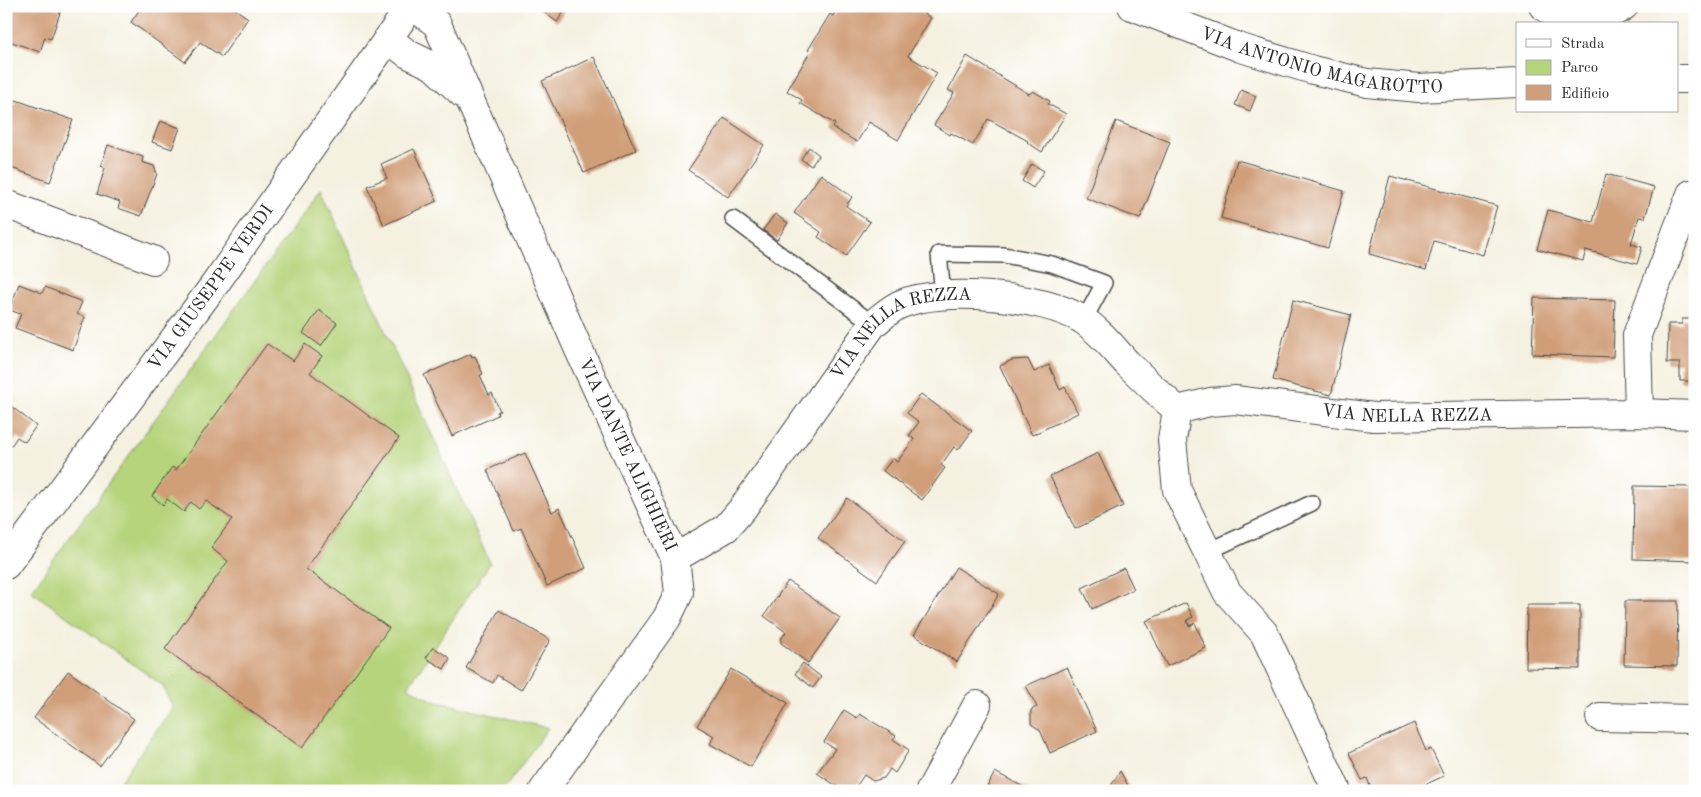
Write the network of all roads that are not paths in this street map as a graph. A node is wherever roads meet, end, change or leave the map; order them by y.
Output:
1 (412, 6) edge
2 (1132, 6) edge
3 (1543, 6) edge
4 (1624, 6) edge
5 (388, 38) junction
6 (1678, 79) edge
7 (1695, 79) edge
8 (1516, 83) edge
9 (468, 100) junction
10 (1691, 194) dead end
11 (6, 204) edge
12 (733, 219) dead end
13 (153, 260) dead end
14 (943, 295) junction
15 (1084, 320) junction
16 (873, 324) junction
17 (1177, 410) junction
18 (1639, 413) junction
19 (1695, 415) edge
20 (1312, 502) dead end
21 (1207, 552) junction
22 (674, 558) junction
23 (6, 565) edge
24 (977, 705) dead end
25 (1600, 717) dead end
26 (1695, 719) edge
27 (543, 791) edge
28 (930, 791) edge
29 (1337, 791) edge

1 - 5 street, VIA GIUSEPPE VERDI
1 - 9 street, VIA DANTE ALIGHIERI
2 - 8 street, VIA ANTONIO MAGAROTTO
3 - 4 street
5 - 9 street, VIA DANTE ALIGHIERI
5 - 23 street, VIA GIUSEPPE VERDI
6 - 7 street
9 - 22 street, VIA DANTE ALIGHIERI
10 - 18 street
11 - 13 street
12 - 16 lane
14 - 15 street, VIA NELLA REZZA
14 - 15 lane
14 - 16 street, VIA NELLA REZZA
15 - 17 street, VIA NELLA REZZA
16 - 22 street, VIA NELLA REZZA
17 - 18 street, VIA NELLA REZZA
17 - 21 street
18 - 19 street, VIA NELLA REZZA
20 - 21 lane
21 - 29 street
22 - 27 street, VIA DANTE ALIGHIERI
24 - 28 street
25 - 26 street

